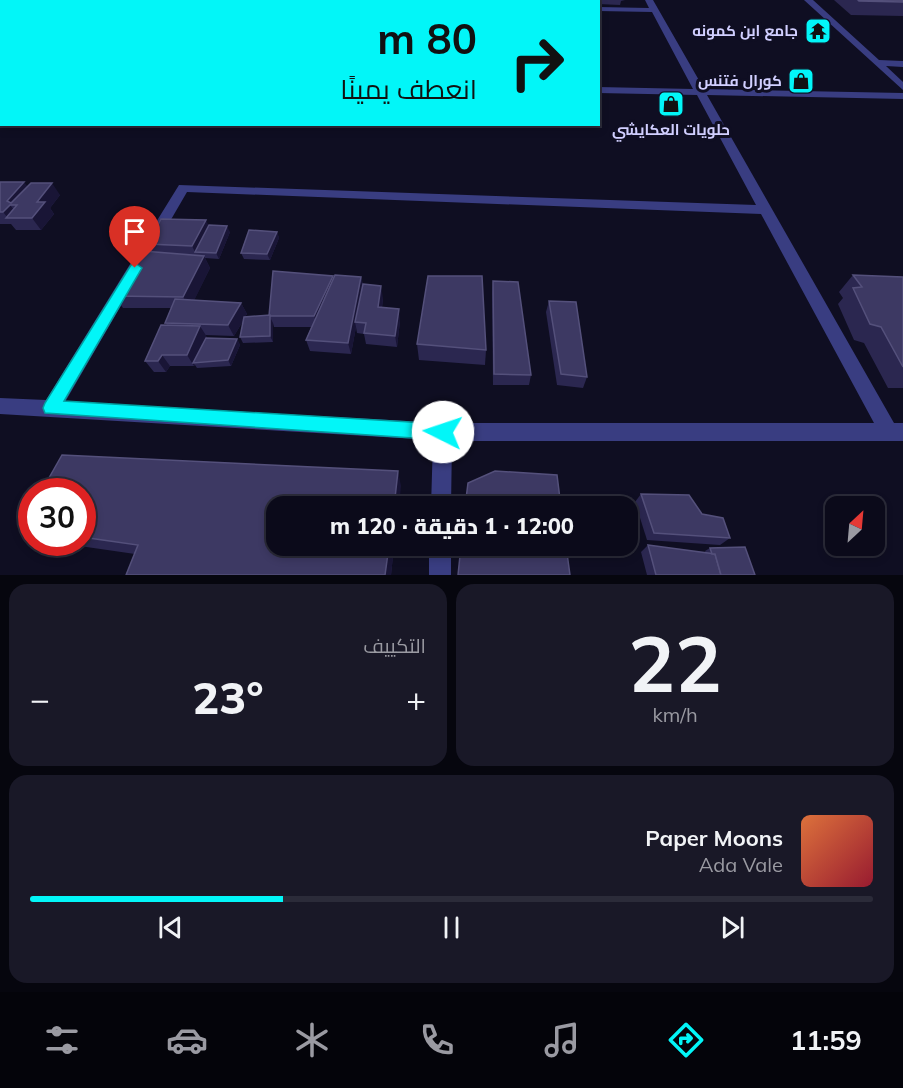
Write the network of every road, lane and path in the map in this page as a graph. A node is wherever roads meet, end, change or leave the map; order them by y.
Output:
1 (808, 0) edge
2 (651, 5) edge
3 (600, 9) edge
4 (877, 63) junction
5 (903, 64) edge
6 (903, 87) edge
7 (600, 90) edge
8 (700, 93) junction
9 (903, 96) edge
10 (765, 210) junction
11 (0, 406) edge
12 (51, 408) junction
13 (443, 432) junction
14 (896, 432) edge
15 (441, 496) edge
16 (440, 556) edge
17 (440, 575) edge

1 - 4 street
2 - 3 street
2 - 8 street
4 - 5 street
4 - 6 street
7 - 8 street
8 - 9 street
8 - 10 street
10 - 12 street
10 - 14 street
11 - 12 street
12 - 13 street
13 - 14 street
13 - 15 street
16 - 17 street

